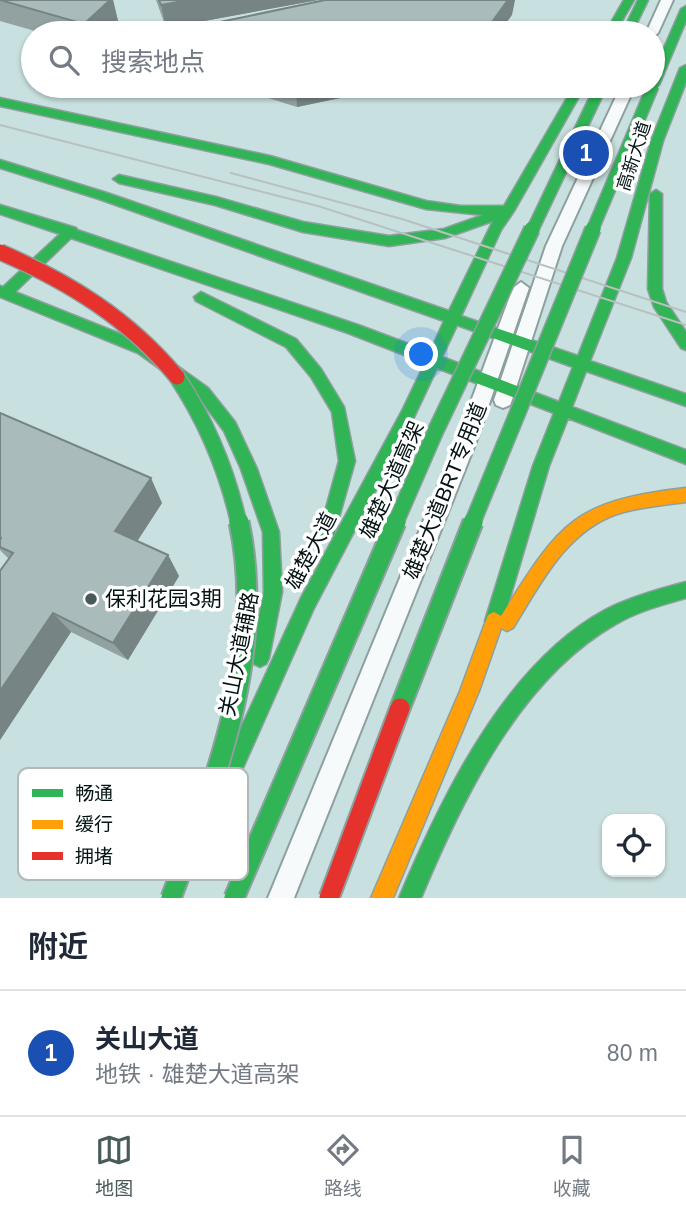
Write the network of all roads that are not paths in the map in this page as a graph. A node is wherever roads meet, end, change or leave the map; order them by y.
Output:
1 (629, 0) edge
2 (643, 0) edge
3 (652, 0) edge
4 (667, 0) edge
5 (686, 9) edge
6 (617, 21) edge
7 (633, 21) edge
8 (642, 21) edge
9 (657, 21) edge
10 (665, 58) edge
11 (686, 68) edge
12 (573, 98) edge
13 (595, 98) edge
14 (605, 98) edge
15 (622, 98) edge
16 (648, 98) edge
17 (0, 102) edge
18 (657, 141) junction
19 (0, 163) edge
20 (0, 209) edge
21 (508, 211) junction
22 (71, 231) junction
23 (0, 252) edge
24 (2, 292) edge
25 (453, 318) junction
26 (513, 339) junction
27 (686, 344) edge
28 (433, 360) junction
29 (582, 363) junction
30 (488, 382) junction
31 (506, 389) junction
32 (686, 400) edge
33 (563, 411) junction
34 (686, 457) edge
35 (686, 495) edge
36 (686, 590) edge
37 (308, 602) junction
38 (482, 662) junction
39 (241, 748) junction
40 (217, 768) edge
41 (232, 768) edge
42 (248, 866) edge
43 (178, 880) edge
44 (180, 880) edge
45 (242, 880) edge
46 (172, 898) edge
47 (234, 898) edge
48 (281, 898) edge
49 (317, 898) edge
50 (329, 898) edge
51 (382, 898) edge
52 (410, 898) edge

1 - 6 main road
2 - 7 main road
3 - 8 lane
4 - 9 lane
5 - 10 main road
11 - 18 main road, 高新大道
12 - 21 main road
13 - 42 main road, 雄楚大道高架, bridge
14 - 26 lane, 雄楚大道BRT专用道
15 - 26 lane, 雄楚大道BRT专用道
16 - 50 main road, bridge
17 - 21 main road
18 - 27 main road
18 - 29 main road, 高新大道
19 - 21 main road
19 - 25 main road
20 - 22 main road
21 - 25 main road, 雄楚大道
22 - 24 main road
22 - 28 main road
22 - 37 main road
23 - 40 main road, bridge
24 - 39 main road, 关山大道辅路
25 - 26 main road
25 - 28 main road, 雄楚大道
26 - 29 main road
26 - 30 lane, 雄楚大道BRT专用道
26 - 31 lane, 雄楚大道BRT专用道
28 - 30 main road
28 - 37 main road, 雄楚大道
29 - 32 main road
29 - 33 main road
30 - 31 main road
30 - 48 lane, 雄楚大道BRT专用道
31 - 33 main road
31 - 49 lane, 雄楚大道BRT专用道
33 - 34 main road
33 - 38 main road
35 - 38 main road
36 - 52 main road
37 - 39 main road, 雄楚大道
38 - 51 main road
39 - 41 main road, 雄楚大道
43 - 46 main road, bridge
44 - 46 main road, 雄楚大道
45 - 47 main road, 雄楚大道高架, bridge

